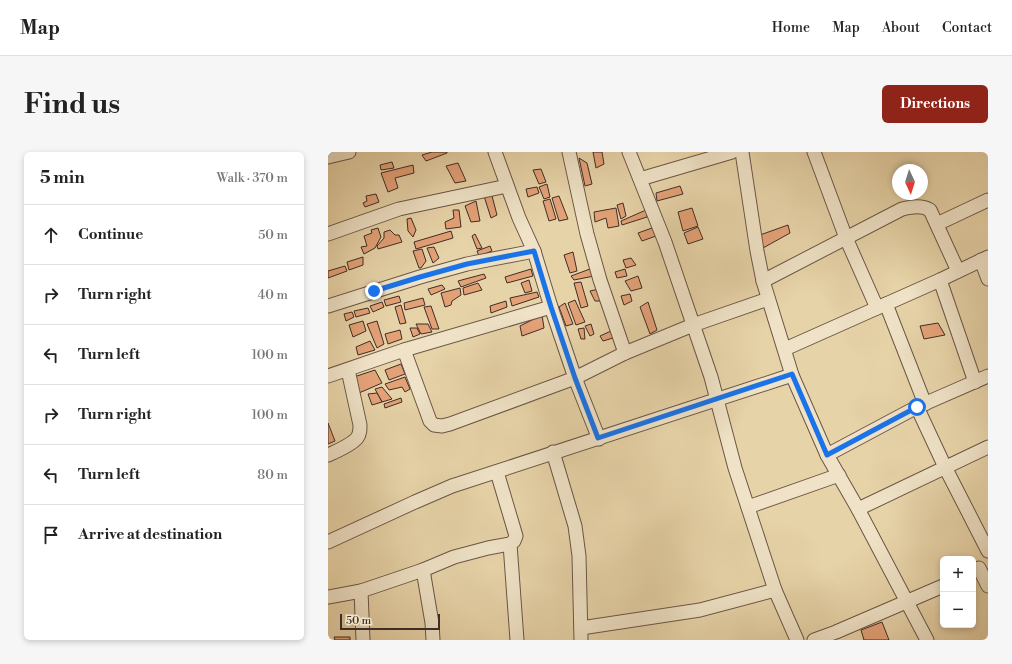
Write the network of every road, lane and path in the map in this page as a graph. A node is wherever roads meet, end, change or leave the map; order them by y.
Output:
1 (349, 152) edge
2 (495, 152) edge
3 (569, 152) edge
4 (629, 152) edge
5 (732, 152) edge
6 (742, 152) edge
7 (814, 152) edge
8 (328, 157) edge
9 (640, 179) junction
10 (507, 186) junction
11 (988, 200) edge
12 (937, 224) junction
13 (328, 234) edge
14 (846, 238) junction
15 (534, 251) junction
16 (985, 259) edge
17 (958, 271) junction
18 (988, 279) edge
19 (940, 280) junction
20 (763, 281) junction
21 (768, 299) junction
22 (328, 306) edge
23 (881, 306) junction
24 (551, 307) junction
25 (693, 325) junction
26 (785, 349) junction
27 (404, 350) junction
28 (625, 353) junction
29 (348, 370) junction
30 (792, 374) junction
31 (328, 376) edge
32 (988, 376) edge
33 (575, 378) junction
34 (975, 382) junction
35 (718, 400) junction
36 (921, 405) junction
37 (598, 438) junction
38 (988, 447) edge
39 (553, 452) junction
40 (328, 454) edge
41 (827, 455) junction
42 (945, 466) junction
43 (497, 472) junction
44 (839, 475) junction
45 (748, 507) junction
46 (858, 509) junction
47 (328, 542) edge
48 (510, 544) junction
49 (988, 551) edge
50 (980, 566) edge
51 (423, 570) junction
52 (988, 586) edge
53 (940, 587) edge
54 (775, 590) junction
55 (361, 591) junction
56 (328, 597) edge
57 (908, 602) junction
58 (581, 634) edge
59 (363, 640) edge
60 (433, 640) edge
61 (517, 640) edge
62 (797, 640) edge
63 (814, 640) edge
64 (927, 640) edge

1 - 8 street
2 - 10 street
3 - 28 street
4 - 9 street
5 - 9 street
6 - 20 street
7 - 14 street
9 - 25 street
10 - 13 street
10 - 15 street
11 - 12 street
12 - 14 street
12 - 17 street
14 - 20 street
14 - 23 street
15 - 22 street
15 - 24 street
16 - 17 street
16 - 18 street
17 - 19 street
19 - 23 street
19 - 34 street
20 - 21 street
21 - 25 street
21 - 26 street
23 - 26 street
23 - 36 street
24 - 27 street
24 - 33 street
25 - 28 street
25 - 35 street
26 - 30 street
27 - 29 street
27 - 33 street
28 - 33 street
29 - 31 street
29 - 40 street
30 - 35 street
30 - 41 street
32 - 34 street
33 - 37 street
34 - 36 street
35 - 37 street
35 - 45 street
36 - 41 street
36 - 42 street
37 - 39 street
38 - 42 street
39 - 43 street
39 - 58 street
41 - 44 street
42 - 46 street
42 - 49 street
43 - 47 street
43 - 48 street
44 - 45 street
44 - 46 street
45 - 54 street
46 - 57 street
48 - 51 street
48 - 61 street
50 - 52 street
51 - 55 street
51 - 60 street
53 - 57 street
54 - 58 street
54 - 62 street
55 - 56 street
55 - 59 street
57 - 63 street
57 - 64 street

